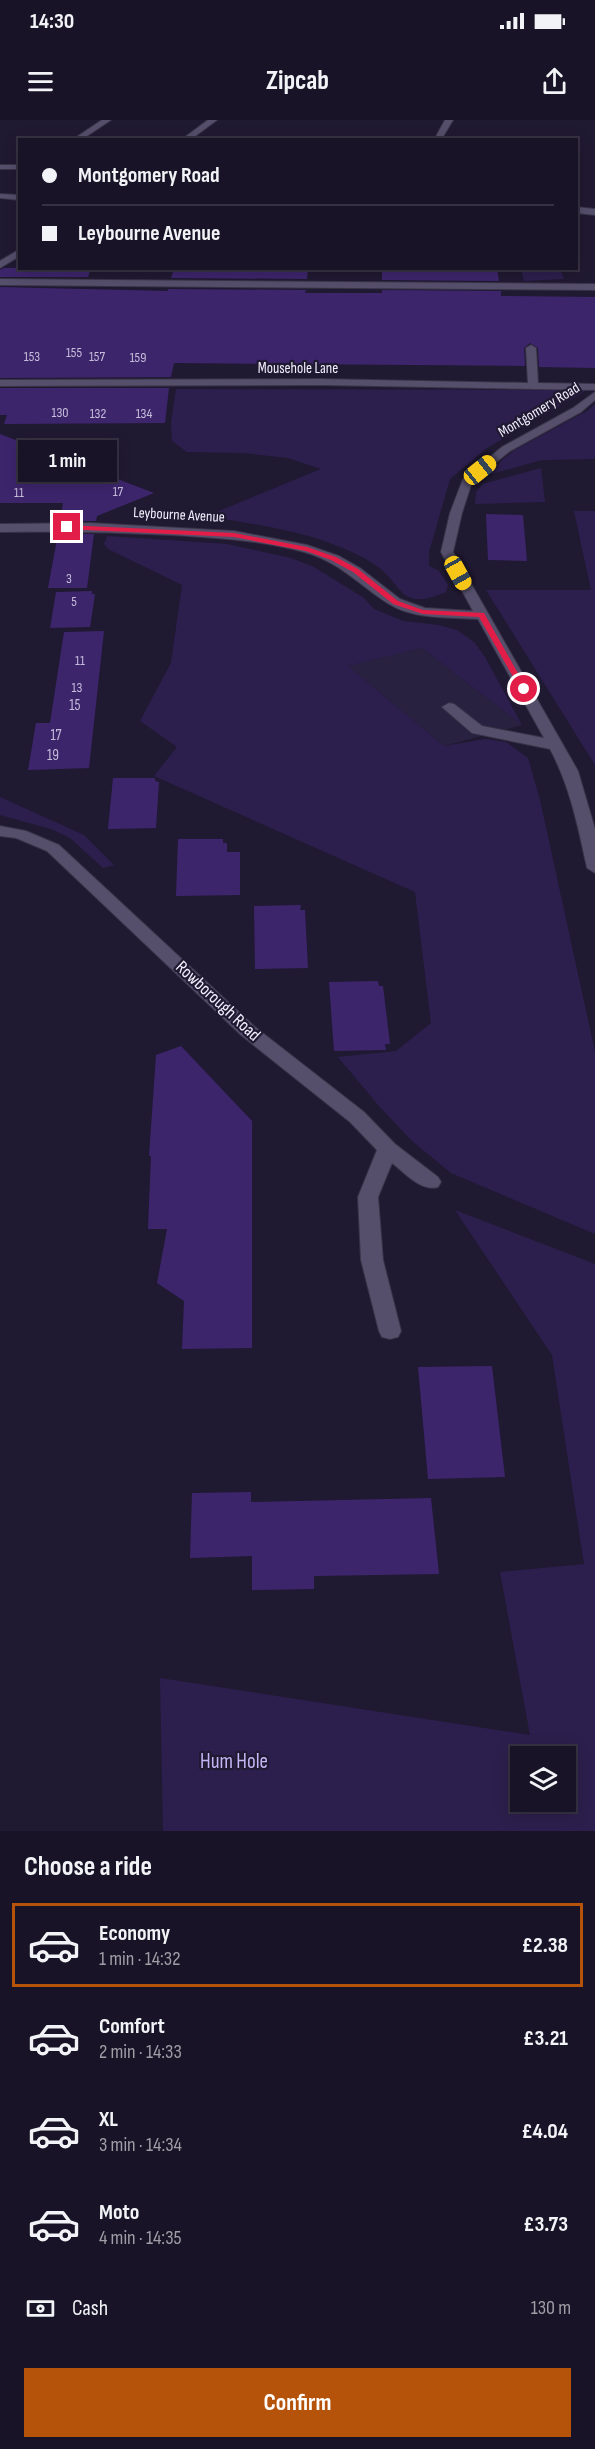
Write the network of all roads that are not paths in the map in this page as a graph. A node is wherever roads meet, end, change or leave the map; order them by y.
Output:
1 (107, 120) edge
2 (213, 120) edge
3 (449, 120) edge
4 (78, 138) edge
5 (187, 138) edge
6 (438, 138) edge
7 (0, 167) edge
8 (18, 167) edge
9 (0, 196) edge
10 (18, 198) edge
11 (578, 210) edge
12 (595, 212) edge
13 (18, 253) edge
14 (0, 265) edge
15 (0, 282) edge
16 (595, 287) edge
17 (531, 348) dead end
18 (0, 383) edge
19 (533, 386) junction
20 (595, 387) edge
21 (595, 395) edge
22 (0, 528) edge
23 (481, 615) junction
24 (449, 707) dead end
25 (555, 745) junction
26 (590, 824) edge
27 (0, 831) edge
28 (595, 868) edge
29 (388, 1149) junction
30 (431, 1182) dead end
31 (390, 1331) dead end

1 - 4 street
2 - 5 street
3 - 6 street
7 - 8 street
9 - 10 street
11 - 12 street
13 - 14 street
15 - 16 street
17 - 19 street
18 - 19 street, Mousehole Lane
19 - 20 street, Mousehole Lane
21 - 23 street, Montgomery Road
22 - 23 street, Leybourne Avenue
23 - 25 street, Montgomery Road
24 - 25 street
25 - 26 street, Montgomery Road
26 - 28 street, Montgomery Road
27 - 29 street, Rowborough Road
29 - 30 street, Rowborough Road
29 - 31 street

